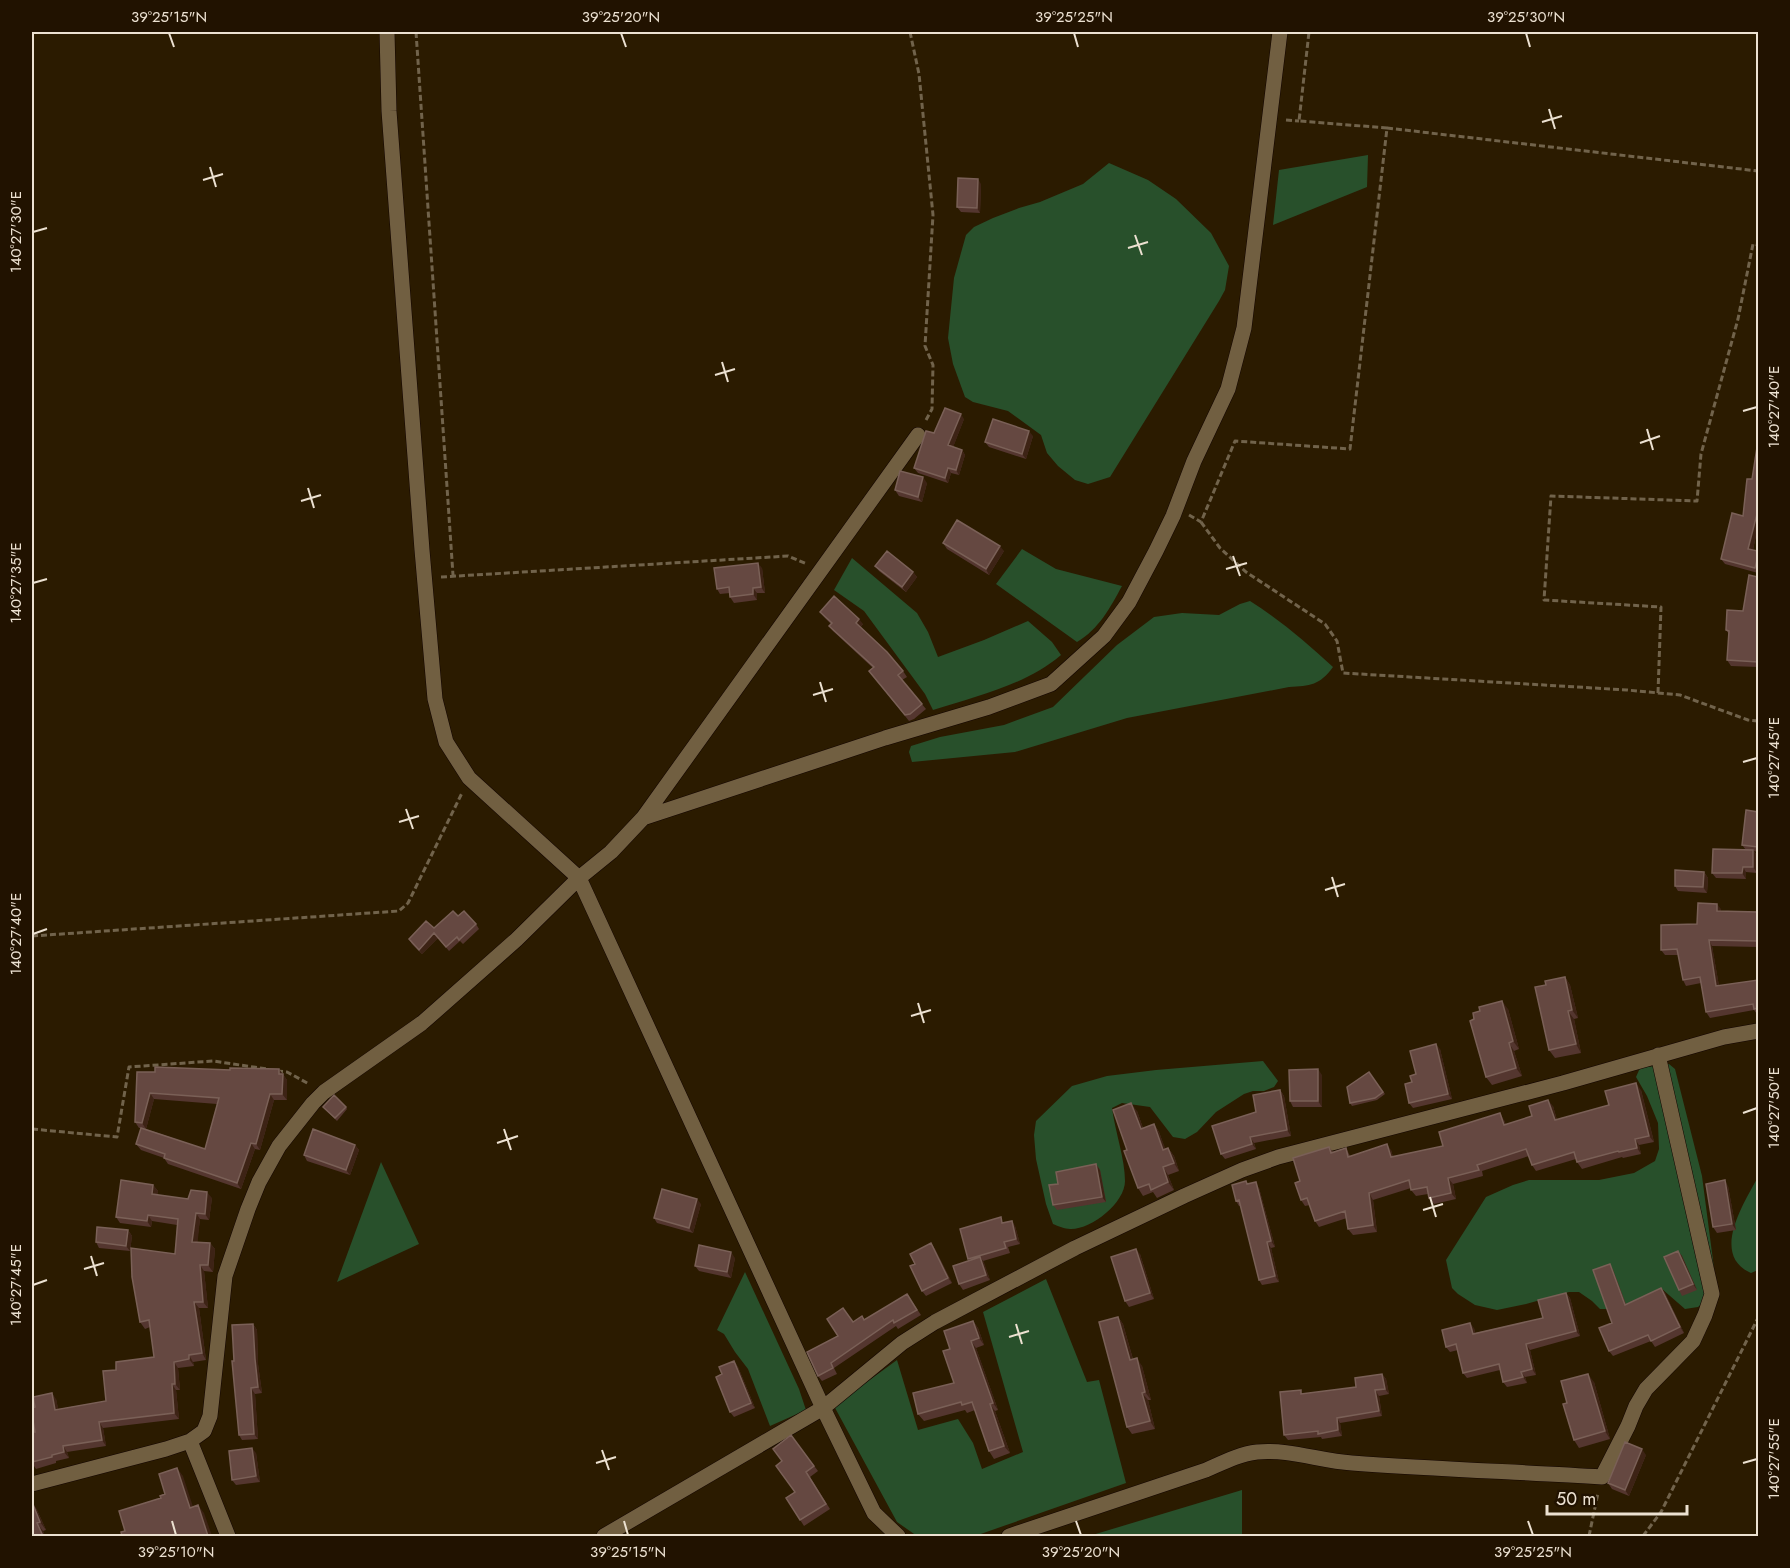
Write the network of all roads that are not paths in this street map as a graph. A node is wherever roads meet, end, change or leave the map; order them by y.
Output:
1 (387, 32) edge
2 (1280, 32) edge
3 (918, 435) road end
4 (643, 818) junction
5 (579, 878) junction
6 (1758, 1031) edge
7 (1658, 1055) junction
8 (823, 1408) junction
9 (190, 1441) junction
10 (32, 1484) edge
11 (228, 1536) edge
12 (604, 1536) edge
13 (898, 1536) edge
14 (1009, 1536) edge

1 - 5 street
2 - 4 street
3 - 4 street
4 - 5 street
5 - 8 street
5 - 9 street
6 - 7 street
7 - 8 street
7 - 14 street
8 - 12 street
8 - 13 street
9 - 10 street
9 - 11 street

